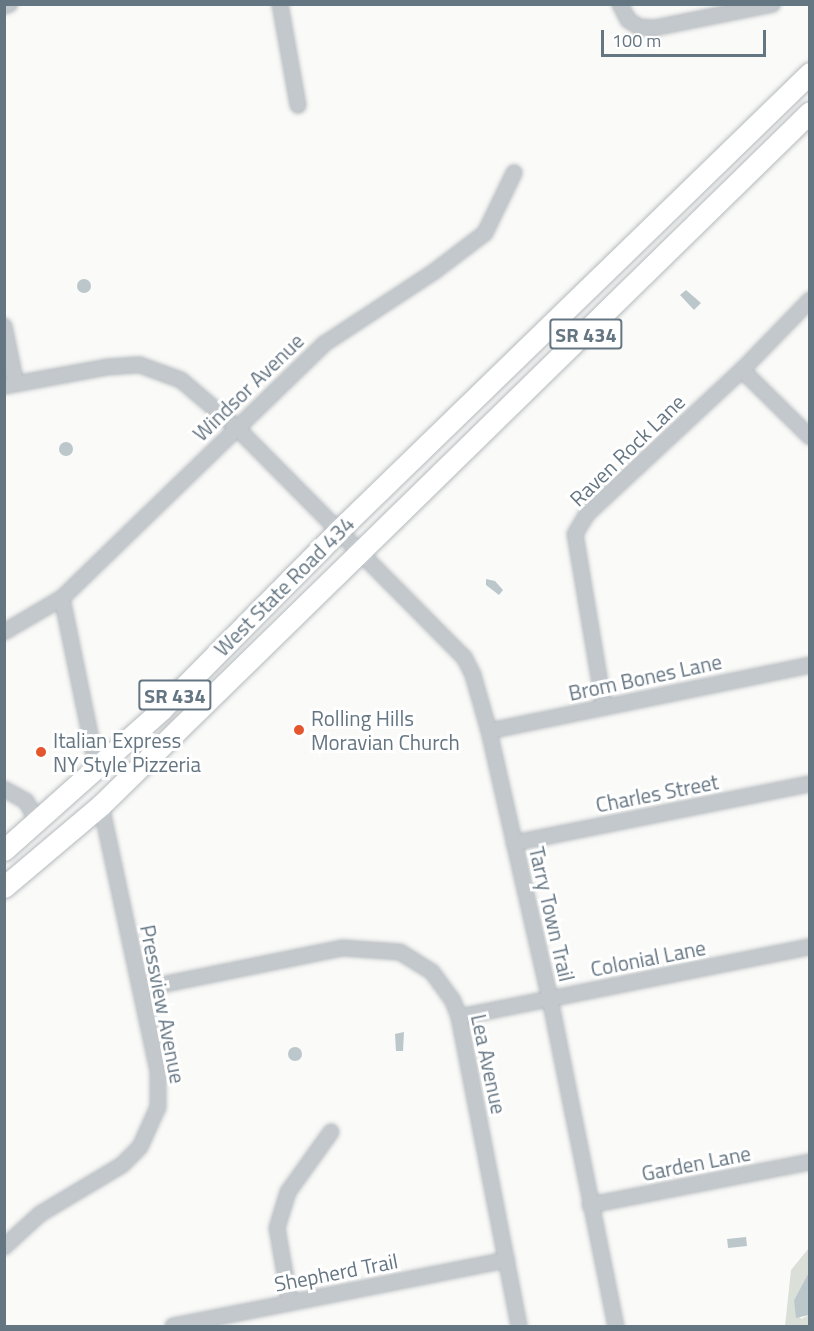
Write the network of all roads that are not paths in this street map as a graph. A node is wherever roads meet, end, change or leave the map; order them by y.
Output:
1 (10, 4) edge
2 (280, 4) edge
3 (620, 4) edge
4 (773, 4) edge
5 (4, 6) edge
6 (810, 73) edge
7 (298, 105) dead end
8 (810, 112) edge
9 (514, 173) dead end
10 (674, 205) junction
11 (810, 300) edge
12 (616, 304) junction
13 (4, 326) edge
14 (742, 369) junction
15 (10, 385) edge
16 (236, 427) junction
17 (810, 437) edge
18 (337, 532) junction
19 (361, 554) junction
20 (62, 598) junction
21 (4, 632) edge
22 (810, 665) edge
23 (604, 707) junction
24 (162, 709) junction
25 (489, 731) junction
26 (97, 769) junction
27 (810, 784) edge
28 (4, 789) edge
29 (101, 805) junction
30 (38, 821) junction
31 (514, 843) junction
32 (4, 850) edge
33 (4, 870) edge
34 (4, 887) edge
35 (810, 947) edge
36 (141, 989) junction
37 (550, 999) junction
38 (459, 1017) junction
39 (331, 1132) dead end
40 (810, 1162) edge
41 (590, 1205) junction
42 (4, 1247) edge
43 (507, 1260) junction
44 (290, 1303) junction
45 (173, 1326) edge
46 (519, 1326) edge
47 (616, 1326) edge

1 - 5 street
2 - 7 street
3 - 4 street
6 - 10 main road, SR 434
8 - 12 main road, SR 434
9 - 16 street, Windsor Avenue
10 - 12 main road
10 - 18 main road, West State Road 434 / SR 434
11 - 14 street, Raven Rock Lane
12 - 19 main road, SR 434
13 - 15 street
14 - 17 street
14 - 23 street, Raven Rock Lane
15 - 16 street, Tarry Town Trail
16 - 18 street, Tarry Town Trail
16 - 20 street, Windsor Avenue
18 - 19 street, Tarry Town Trail
18 - 24 main road, West State Road 434 / SR 434
19 - 25 street, Tarry Town Trail
19 - 29 main road, SR 434
20 - 21 street, Windsor Avenue
20 - 26 street
22 - 23 street, Brom Bones Lane
23 - 25 street, Brom Bones Lane
24 - 26 main road, West State Road 434 / SR 434
24 - 29 main road
25 - 31 street, Tarry Town Trail
26 - 30 main road, West State Road 434 / SR 434
27 - 31 street, Charles Street
28 - 30 street
29 - 34 main road, SR 434
29 - 36 street, Pressview Avenue
30 - 32 main road, West State Road 434 / SR 434
30 - 33 main road
31 - 37 street, Tarry Town Trail
35 - 37 street, Colonial Lane
36 - 38 street, Lea Avenue
36 - 42 street, Pressview Avenue
37 - 38 street, Colonial Lane
37 - 41 street, Tarry Town Trail
38 - 43 street, Lea Avenue
39 - 44 street
40 - 41 street, Garden Lane
41 - 47 street, Tarry Town Trail
43 - 44 street, Shepherd Trail
43 - 46 street, Lea Avenue
44 - 45 street, Shepherd Trail

